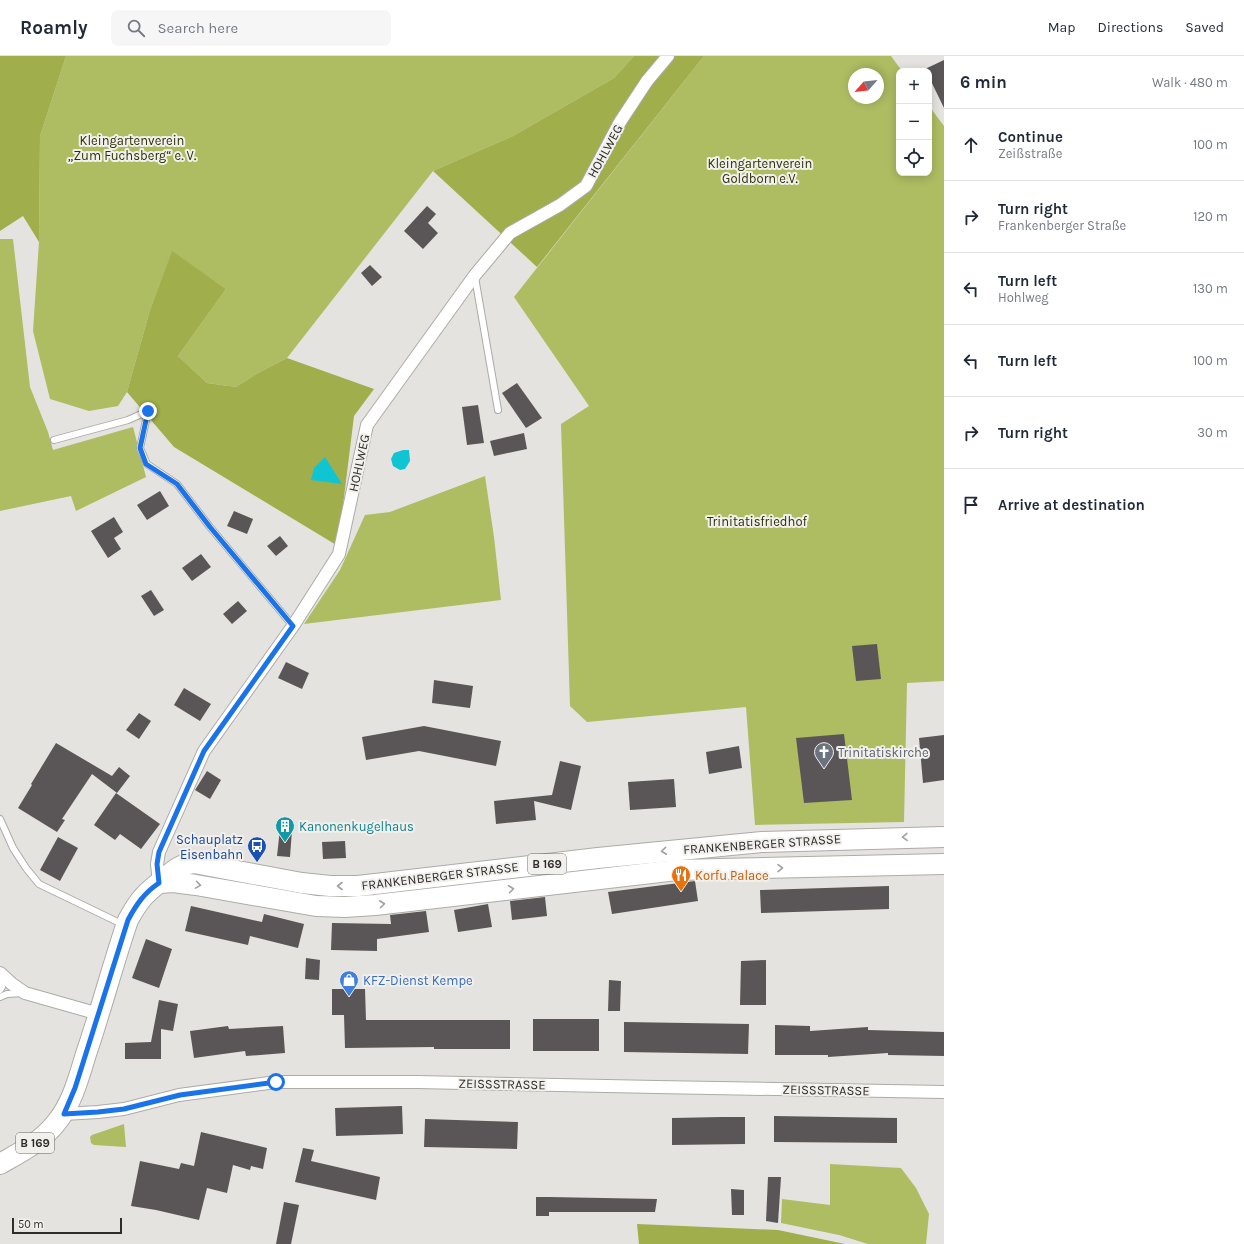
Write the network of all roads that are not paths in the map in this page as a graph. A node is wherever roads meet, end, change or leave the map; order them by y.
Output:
1 (668, 56) edge
2 (475, 276) junction
3 (498, 410) dead end
4 (54, 440) dead end
5 (293, 626) junction
6 (0, 819) edge
7 (944, 837) edge
8 (944, 864) edge
9 (159, 883) junction
10 (126, 926) junction
11 (0, 973) edge
12 (0, 978) edge
13 (0, 990) edge
14 (25, 993) junction
15 (0, 998) edge
16 (99, 1014) junction
17 (944, 1092) edge
18 (64, 1114) junction
19 (0, 1164) edge

1 - 2 street, HOHLWEG
2 - 3 lane
2 - 5 street, HOHLWEG
4 - 5 lane
5 - 9 street, HOHLWEG
6 - 10 lane
7 -> 9 main road, FRANKENBERGER STRASSE / B 169
9 -> 8 main road, FRANKENBERGER STRASSE / B 169
9 - 10 main road, FRANKENBERGER STRASSE / B 169
10 - 16 main road, FRANKENBERGER STRASSE / B 169
11 - 14 street
12 - 13 lane
14 - 15 lane
14 - 16 street
16 - 18 main road, FRANKENBERGER STRASSE / B 169
17 - 18 street, ZEISSSTRASSE
18 - 19 main road, FRANKENBERGER STRASSE / B 169

